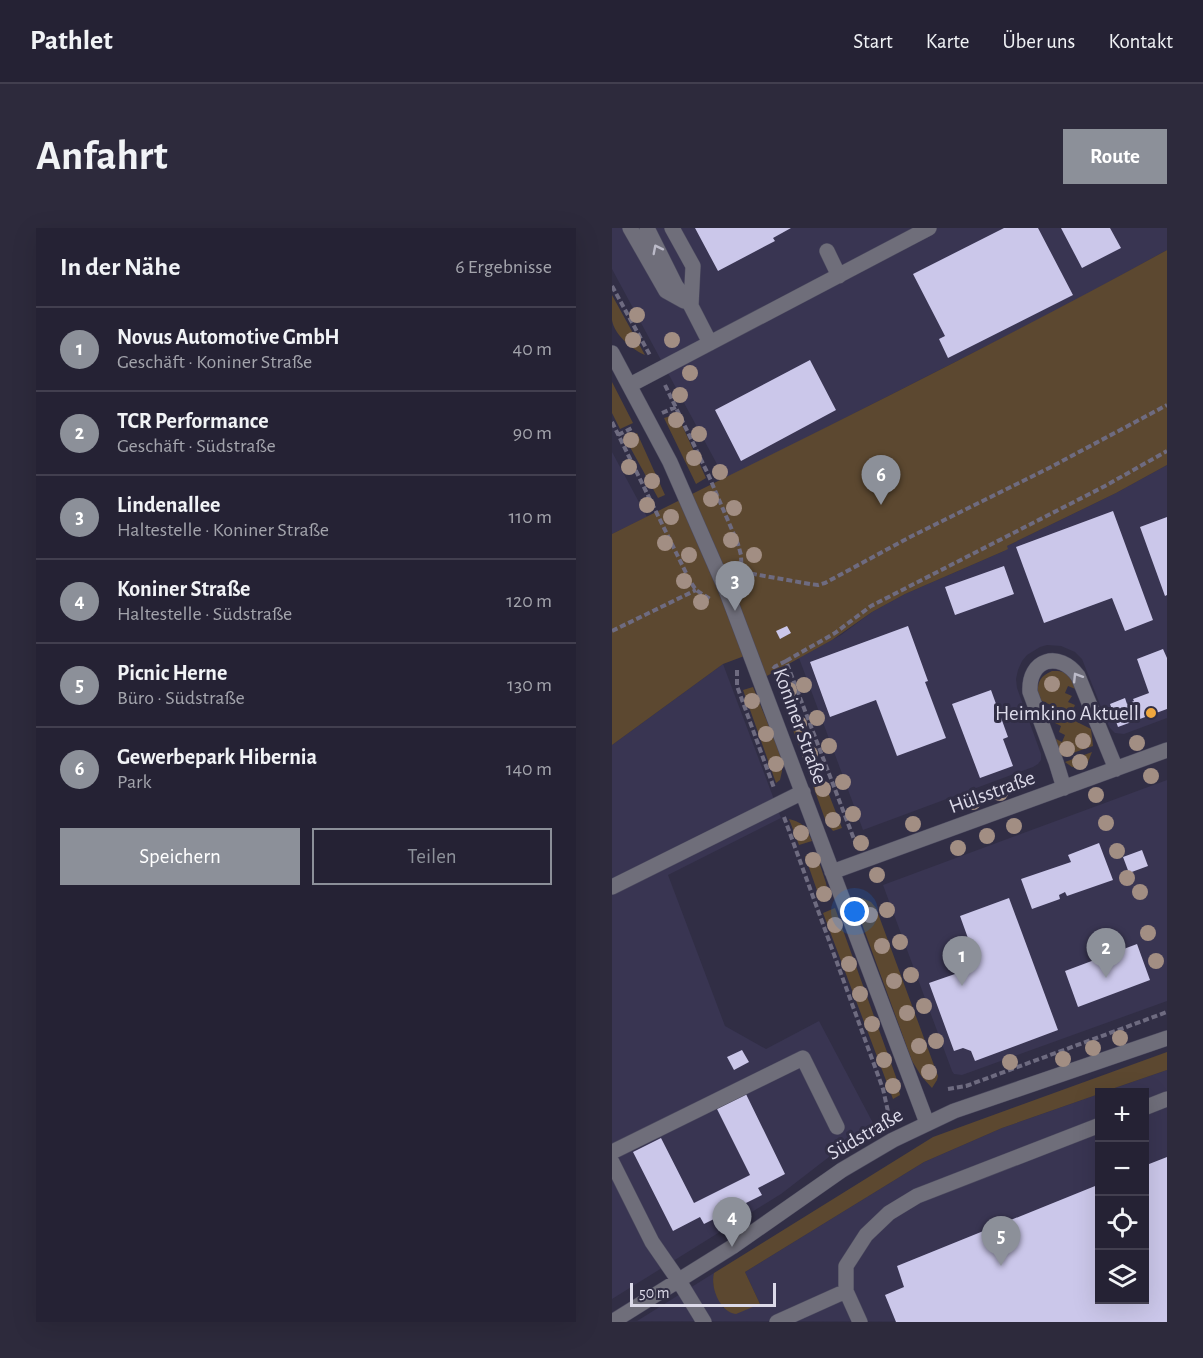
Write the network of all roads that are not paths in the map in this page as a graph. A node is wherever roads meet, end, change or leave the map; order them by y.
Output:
1 (630, 228) edge
2 (647, 228) edge
3 (672, 228) edge
4 (929, 228) edge
5 (827, 251) dead end
6 (839, 276) junction
7 (691, 306) junction
8 (710, 343) junction
9 (612, 353) edge
10 (630, 385) junction
11 (1167, 750) edge
12 (1116, 769) junction
13 (1064, 788) junction
14 (803, 792) junction
15 (832, 872) junction
16 (612, 887) edge
17 (1167, 1038) edge
18 (1167, 1099) edge
19 (1149, 1106) edge
20 (927, 1123) junction
21 (837, 1127) dead end
22 (1095, 1127) edge
23 (612, 1152) edge
24 (612, 1162) edge
25 (679, 1281) junction
26 (846, 1291) junction
27 (612, 1322) edge
28 (704, 1322) edge
29 (777, 1322) edge
30 (860, 1322) edge

1 - 7 street
7 -> 2 street
3 - 7 street
4 - 6 street
5 - 6 street
6 - 8 street
7 - 8 street
8 - 10 street
9 - 10 street, Koniner Straße
10 - 14 street, Koniner Straße
11 - 12 street, Hülsstraße
12 - 13 street, Hülsstraße
12 -> 13 street
13 - 15 street, Hülsstraße
14 - 15 street, Koniner Straße
14 - 16 street
15 - 20 street, Koniner Straße
17 - 20 street, Südstraße
18 - 19 street
20 - 25 street, Südstraße
21 - 23 street
22 - 26 street
24 - 25 street
25 - 27 street, Südstraße
25 - 28 street
26 - 29 street
26 - 30 street

